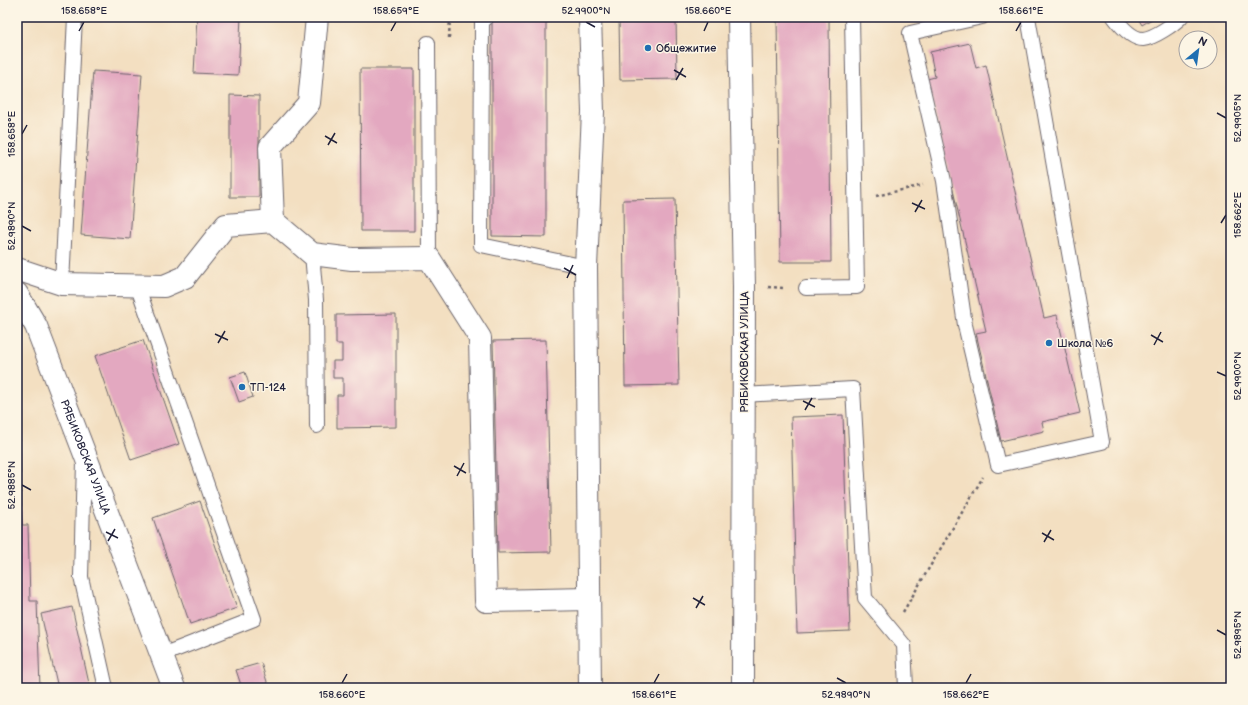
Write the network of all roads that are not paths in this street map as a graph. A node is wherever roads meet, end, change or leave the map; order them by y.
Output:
1 (75, 17) edge
2 (317, 17) edge
3 (487, 17) edge
4 (590, 17) edge
5 (739, 17) edge
6 (852, 17) edge
7 (982, 17) edge
8 (1028, 17) edge
9 (1114, 17) edge
10 (1181, 17) edge
11 (428, 43) dead end
12 (273, 221) junction
13 (312, 254) junction
14 (429, 258) junction
15 (586, 267) junction
16 (17, 269) edge
17 (62, 284) junction
18 (137, 285) junction
19 (806, 288) road end
20 (17, 294) edge
21 (743, 395) junction
22 (317, 426) dead end
23 (84, 452) junction
24 (589, 599) junction
25 (162, 655) junction
26 (106, 688) edge
27 (174, 688) edge
28 (590, 688) edge
29 (743, 688) edge
30 (906, 688) edge

1 - 17 lane
2 - 12 street
3 - 15 lane
4 - 15 street
5 - 21 street, РЯБИКОВСКАЯ УЛИЦА
6 - 19 lane
7 - 8 lane
9 - 10 lane
11 - 14 lane
12 - 13 street
12 - 18 street
13 - 14 street
13 - 22 lane
14 - 24 street
15 - 24 street
16 - 17 street
17 - 18 street
18 - 25 lane
20 - 23 street, РЯБИКОВСКАЯ УЛИЦА
21 - 29 street, РЯБИКОВСКАЯ УЛИЦА
21 - 30 lane
23 - 25 street, РЯБИКОВСКАЯ УЛИЦА
23 - 26 lane
24 - 28 street
25 - 27 street, РЯБИКОВСКАЯ УЛИЦА

